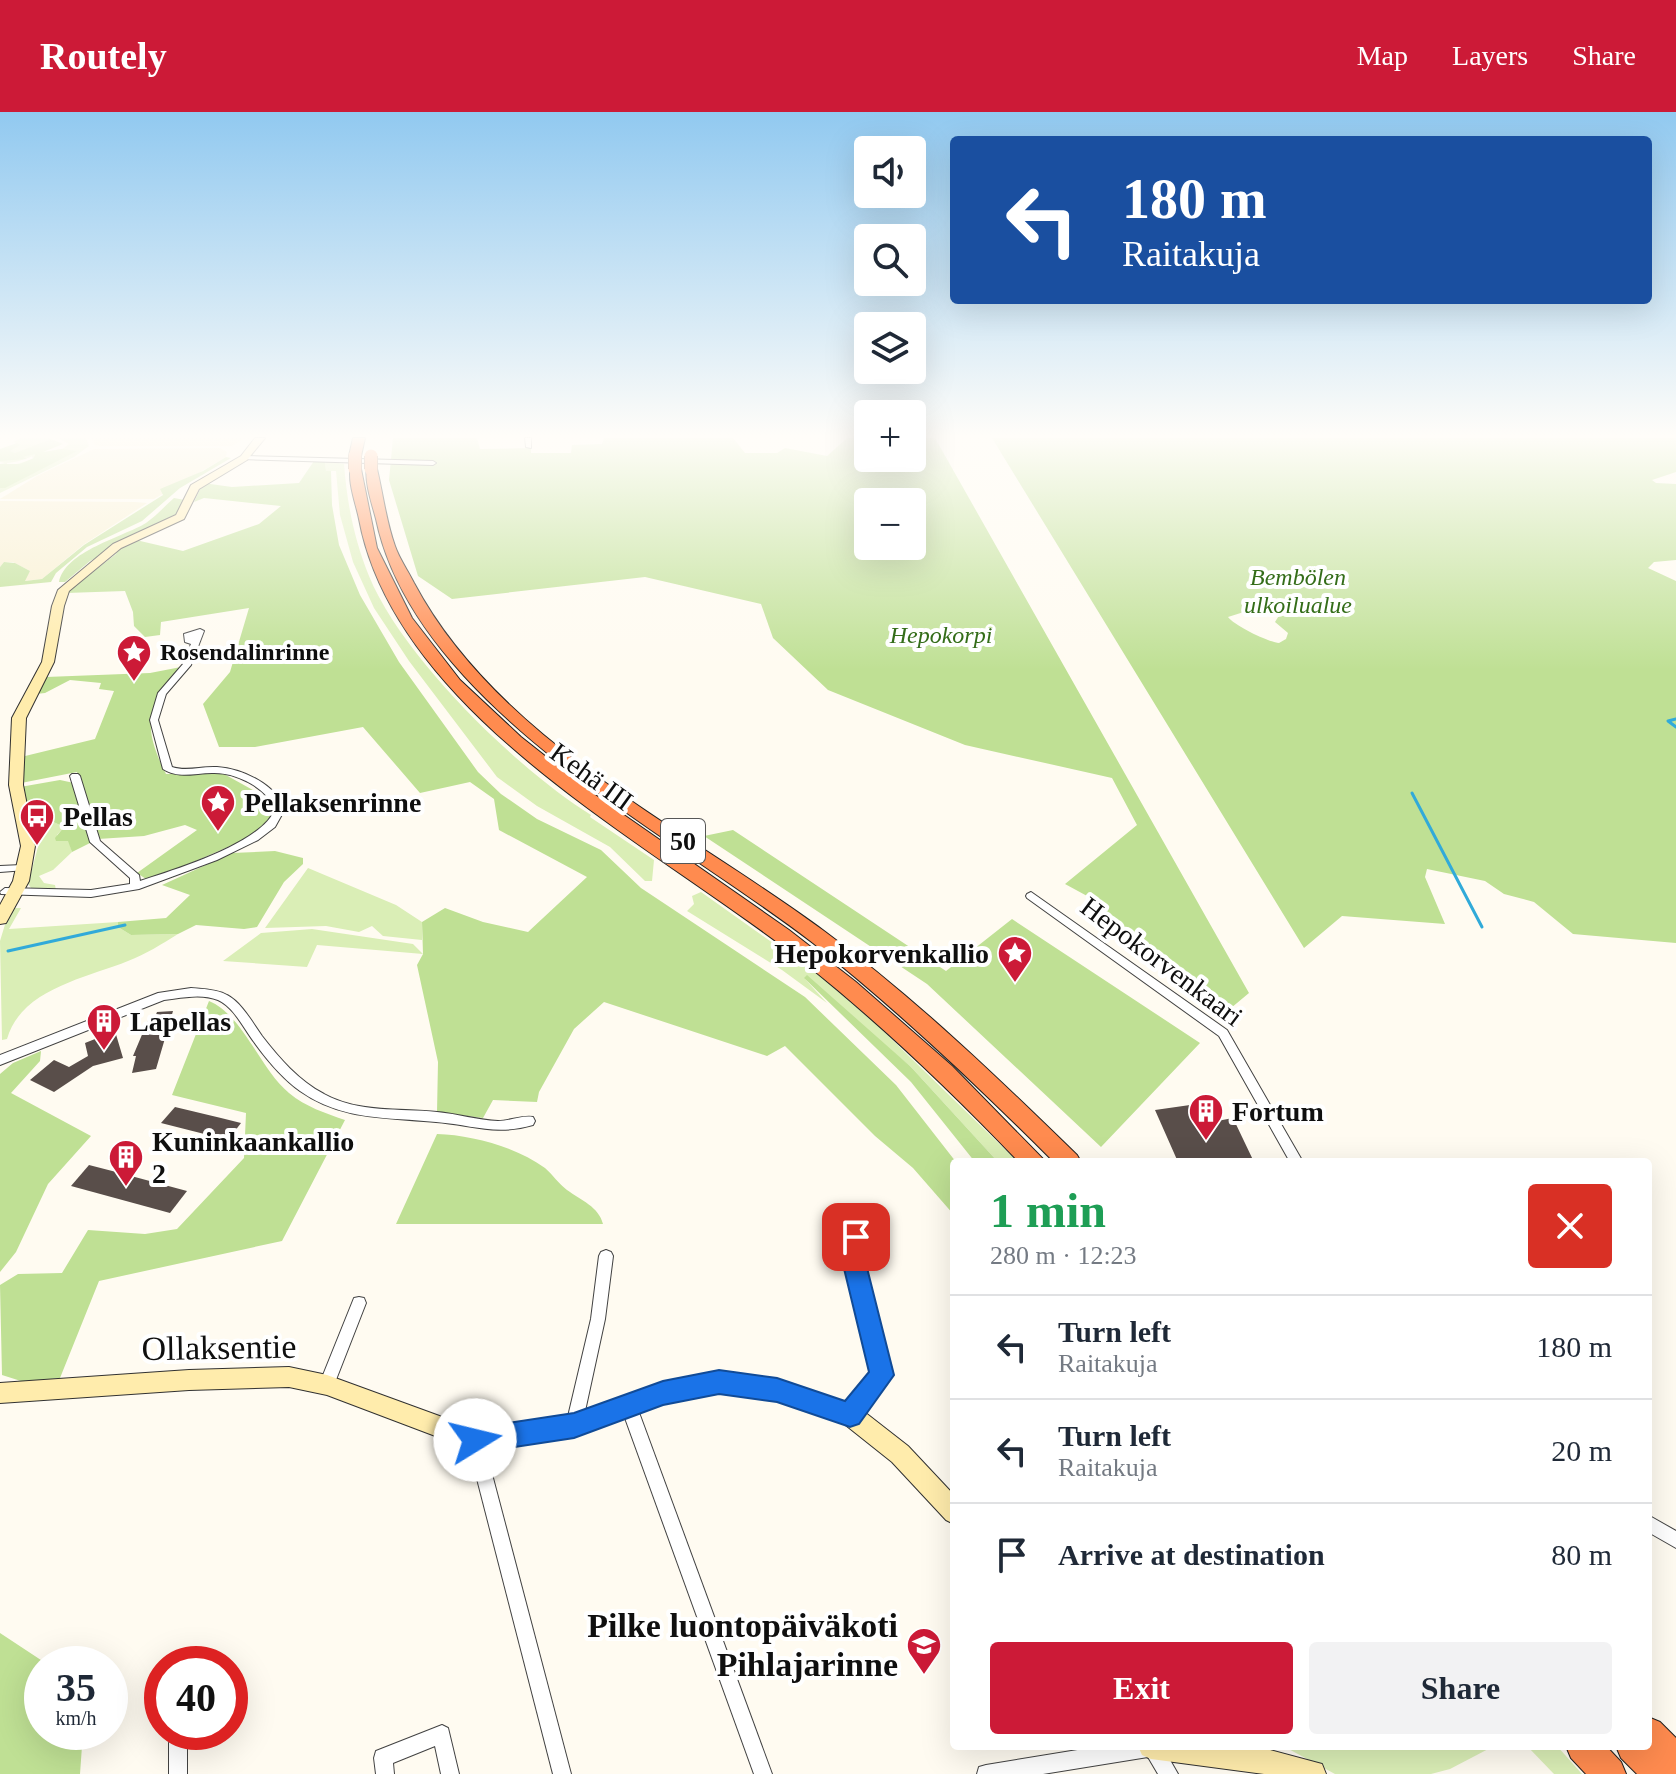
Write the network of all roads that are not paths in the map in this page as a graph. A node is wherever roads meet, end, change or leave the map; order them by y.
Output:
1 (181, 516) edge
2 (361, 516) edge
3 (377, 516) edge
4 (194, 642) dead end
5 (75, 776) dead end
6 (22, 868) junction
7 (0, 869) edge
8 (135, 887) junction
9 (7, 895) edge
10 (1031, 896) dead end
11 (0, 919) edge
12 (0, 1060) edge
13 (529, 1121) dead end
14 (1030, 1158) edge
15 (1065, 1158) edge
16 (1295, 1158) edge
17 (856, 1237) dead end
18 (606, 1256) dead end
19 (359, 1303) dead end
20 (327, 1385) junction
21 (0, 1393) edge
22 (629, 1407) junction
23 (850, 1415) junction
24 (574, 1425) junction
25 (475, 1440) junction
26 (950, 1508) edge
27 (1652, 1525) edge
28 (1676, 1540) edge
29 (1652, 1738) edge
30 (178, 1750) edge
31 (1133, 1750) edge
32 (1153, 1750) edge
33 (1176, 1750) edge
34 (1587, 1750) edge
35 (1637, 1750) edge
36 (1676, 1761) edge
37 (178, 1774) edge
38 (385, 1774) edge
39 (450, 1774) edge
40 (562, 1774) edge
41 (763, 1774) edge
42 (986, 1774) edge
43 (1169, 1774) edge
44 (1312, 1774) edge
45 (1609, 1774) edge
46 (1661, 1774) edge

1 - 6 main road
2 - 14 highway, Kehä III / 50
3 - 15 highway, Kehä III / 50
4 - 8 street
5 - 8 street
6 - 7 street
6 - 9 main road
8 - 9 street
9 - 11 main road
10 - 16 street, Hepokorvenkaari
12 - 13 street
17 - 23 street
18 - 24 street
19 - 20 street
20 - 21 main road, Ollaksentie
20 - 25 main road, Ollaksentie
22 - 23 main road, Ollaksentie
22 - 24 main road, Ollaksentie
22 - 41 street
23 - 26 main road, Ollaksentie
24 - 25 main road, Ollaksentie
25 - 40 street
27 - 28 street
29 - 36 highway
30 - 37 street
31 - 42 street
32 - 43 street
33 - 44 main road
34 - 45 highway
35 - 46 highway
38 - 39 street

